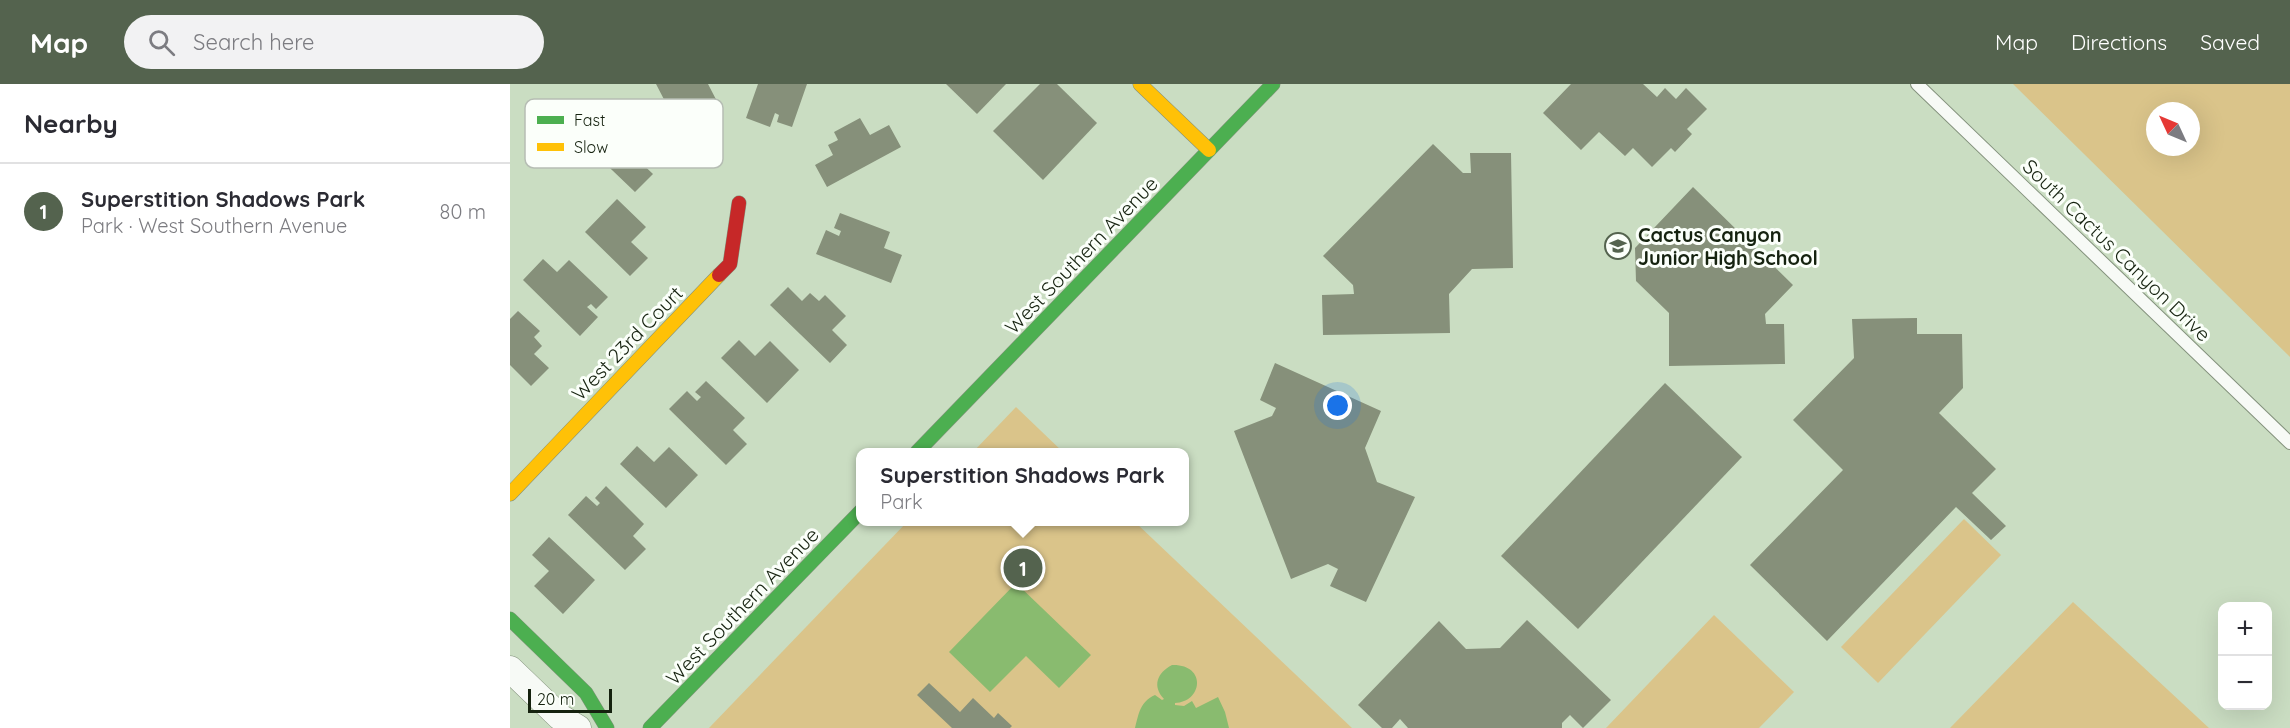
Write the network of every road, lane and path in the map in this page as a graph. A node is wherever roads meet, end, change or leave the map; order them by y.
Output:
1 (1140, 84) edge
2 (1273, 84) edge
3 (1917, 84) edge
4 (1209, 150) junction
5 (739, 203) dead end
6 (2290, 443) edge
7 (922, 448) edge
8 (510, 494) edge
9 (856, 516) edge
10 (510, 619) edge
11 (510, 669) edge
12 (578, 728) edge
13 (607, 728) edge
14 (650, 728) edge

1 - 4 main road
2 - 4 main road, West Southern Avenue
3 - 6 lane, South Cactus Canyon Drive
4 - 7 main road, West Southern Avenue
5 - 8 main road, West 23rd Court
9 - 14 main road, West Southern Avenue
10 - 13 main road
11 - 12 street

